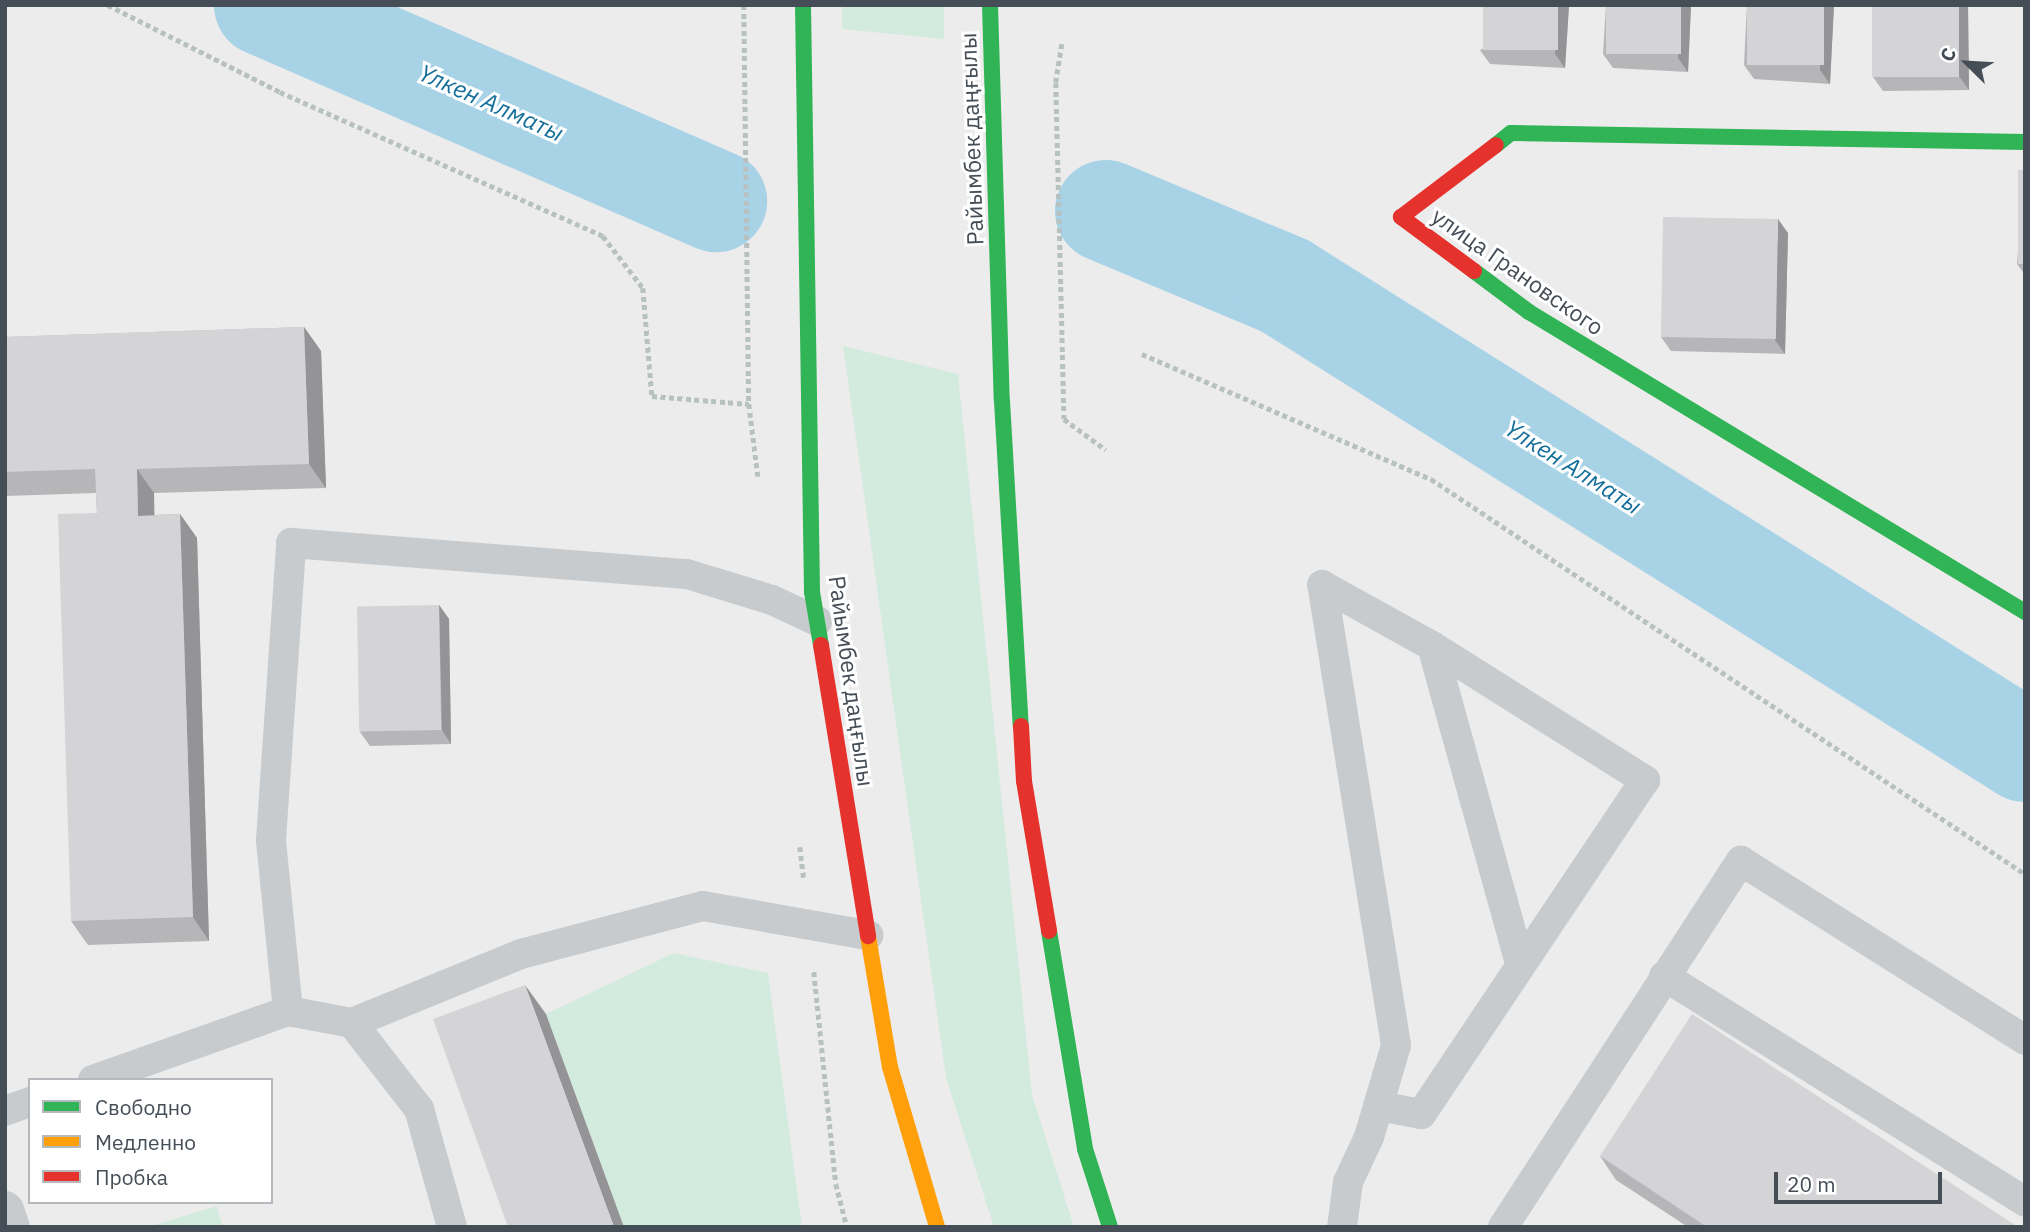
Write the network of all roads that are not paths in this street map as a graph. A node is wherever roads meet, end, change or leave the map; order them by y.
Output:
1 (803, 5) edge
2 (990, 5) edge
3 (2025, 142) edge
4 (815, 606) junction
5 (2025, 611) edge
6 (1432, 646) junction
7 (868, 935) junction
8 (1520, 963) junction
9 (1664, 976) junction
10 (288, 1011) junction
11 (352, 1023) junction
12 (2025, 1040) edge
13 (99, 1078) edge
14 (28, 1103) edge
15 (1379, 1106) junction
16 (5, 1111) edge
17 (2025, 1202) edge
18 (5, 1210) edge
19 (11, 1227) edge
20 (452, 1227) edge
21 (937, 1227) edge
22 (1110, 1227) edge
23 (1342, 1227) edge
24 (1503, 1227) edge

1 - 4 main road, Райымбек даңғылы
2 - 22 main road, Райымбек даңғылы
3 - 5 main road, улица Грановского
4 - 7 main road, Райымбек даңғылы
4 - 10 lane
6 - 8 lane
6 - 8 lane
6 - 15 lane
7 - 11 lane
7 - 21 main road, Райымбек даңғылы
8 - 15 lane
9 - 12 lane
9 - 17 lane
9 - 24 lane
10 - 11 lane
10 - 13 lane
11 - 20 lane
14 - 16 lane
15 - 23 lane
18 - 19 street

